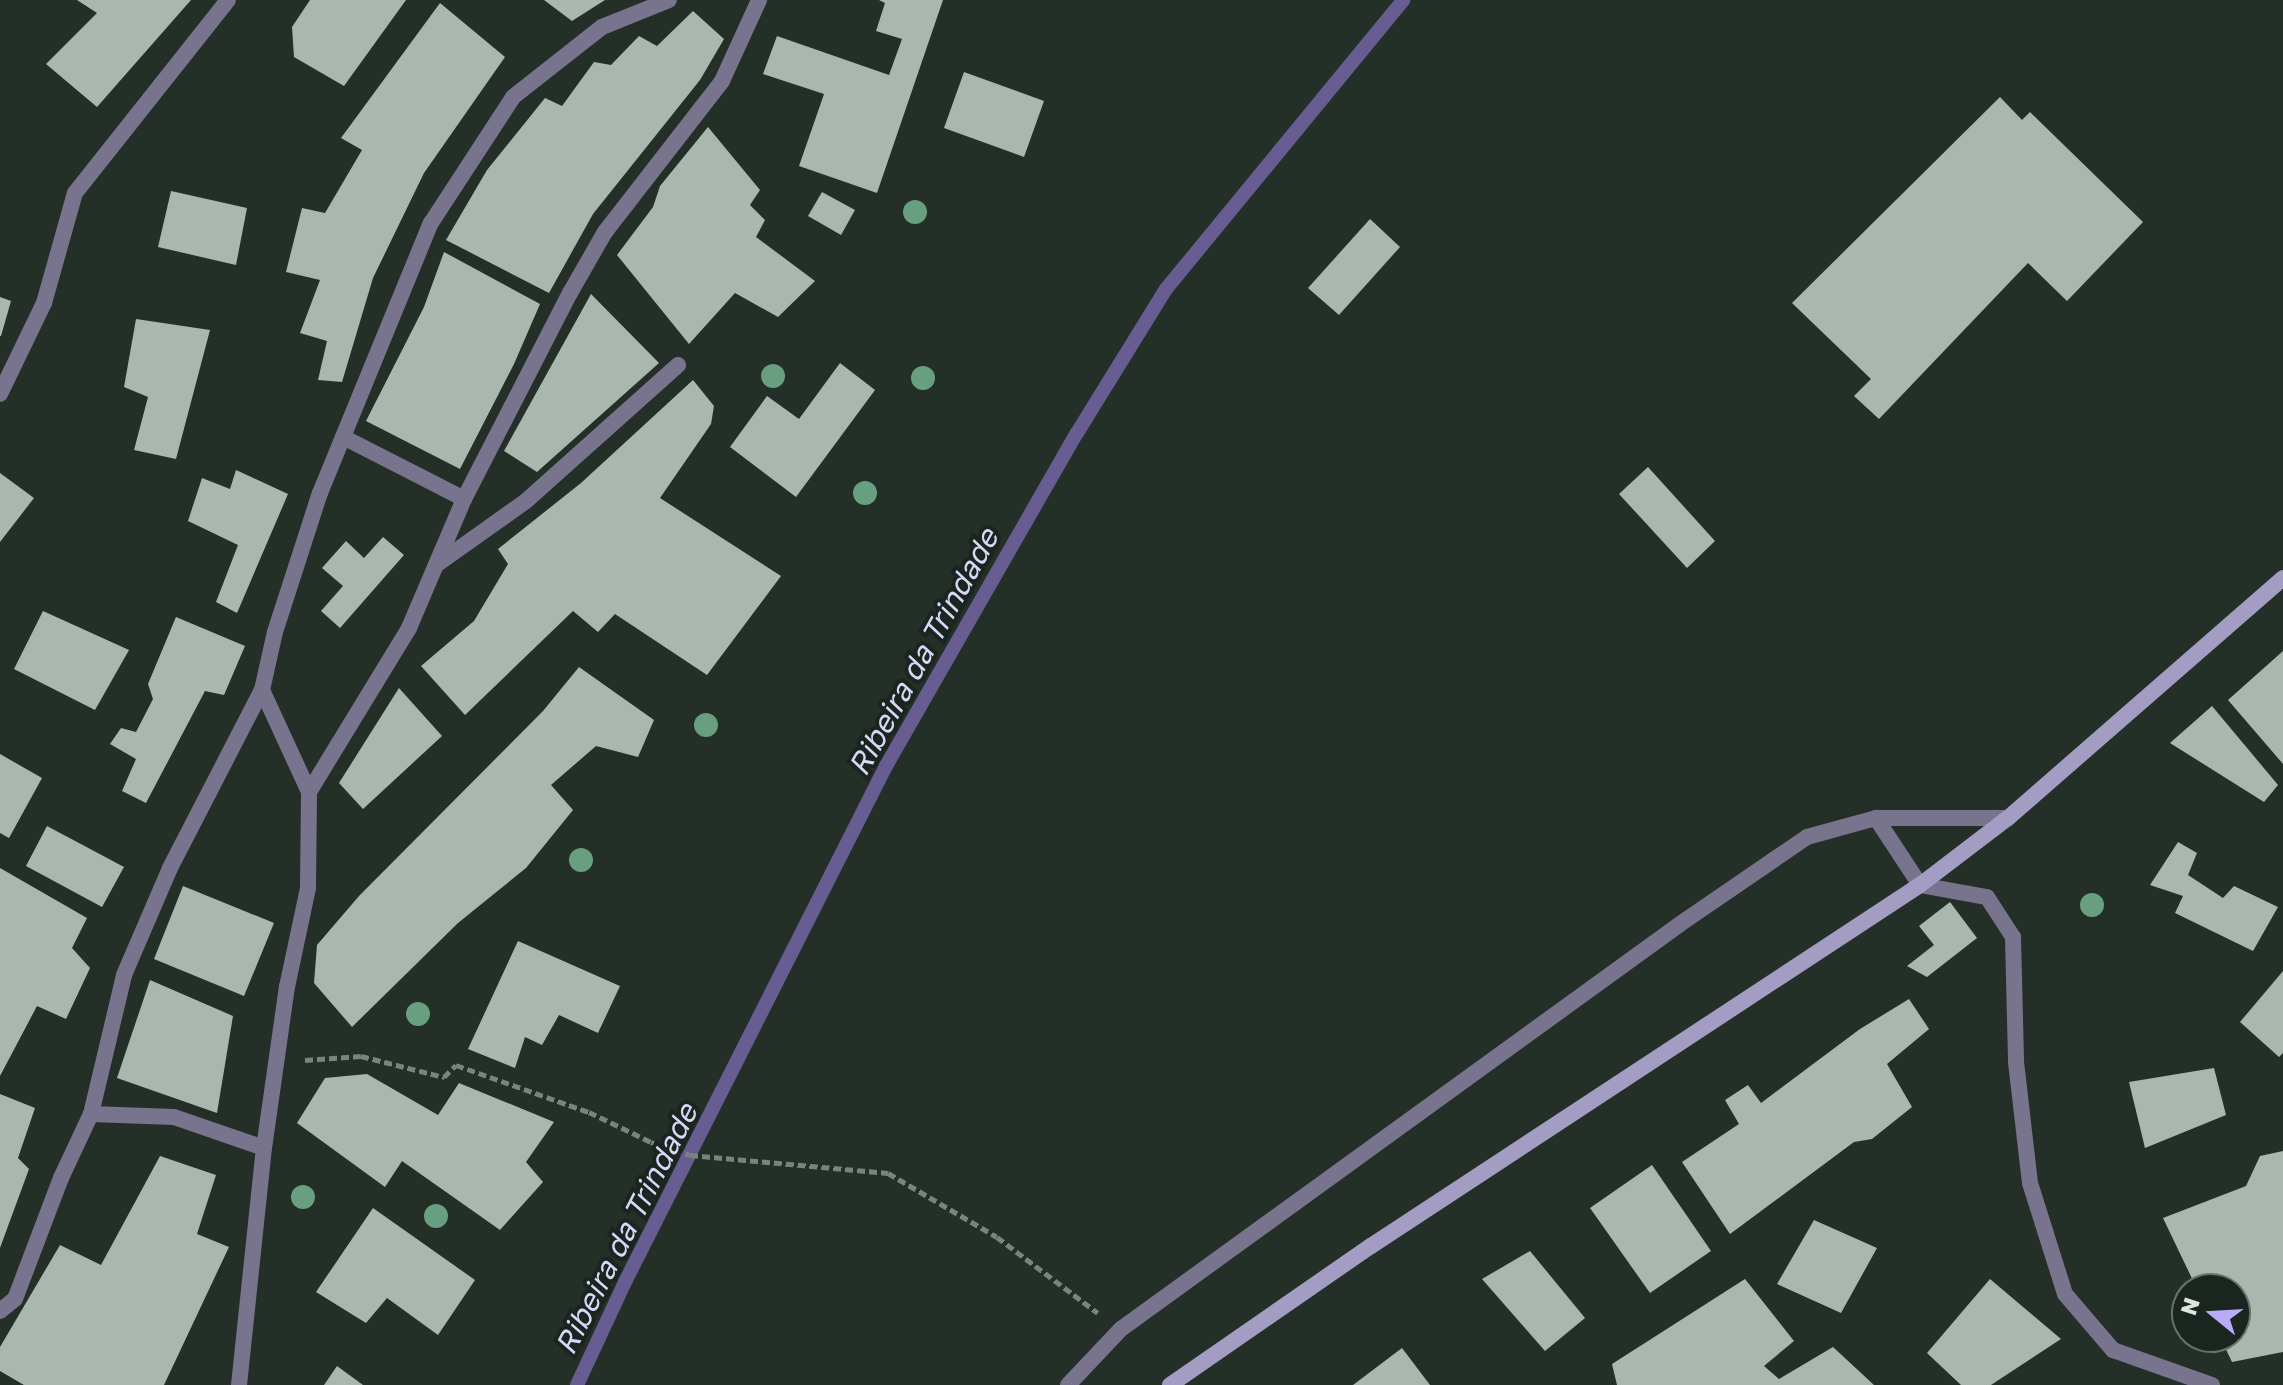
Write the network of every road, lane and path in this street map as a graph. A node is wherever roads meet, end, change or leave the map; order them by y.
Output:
1 (228, 0) edge
2 (669, 0) edge
3 (759, 0) edge
4 (678, 365) dead end
5 (0, 394) edge
6 (343, 437) junction
7 (464, 499) junction
8 (436, 565) junction
9 (2283, 578) edge
10 (262, 690) junction
11 (309, 792) junction
12 (1876, 818) junction
13 (2008, 818) junction
14 (1920, 885) junction
15 (276, 1063) junction
16 (91, 1114) junction
17 (264, 1148) junction
18 (0, 1311) edge
19 (1121, 1329) junction
20 (239, 1385) edge
21 (1068, 1385) edge
22 (1170, 1385) edge
23 (2212, 1385) edge

1 - 5 street
2 - 6 street
3 - 7 street
4 - 8 street
6 - 7 street
6 - 10 street
7 - 8 street
8 - 11 street
9 - 13 street
10 - 11 street
10 - 16 street
11 - 15 street
12 - 13 street
12 - 14 street
12 - 19 street
13 - 14 street
14 - 22 street
14 - 23 street
15 - 17 street
15 - 19 path
16 - 17 street
16 - 18 street
17 - 20 street
19 - 21 street

